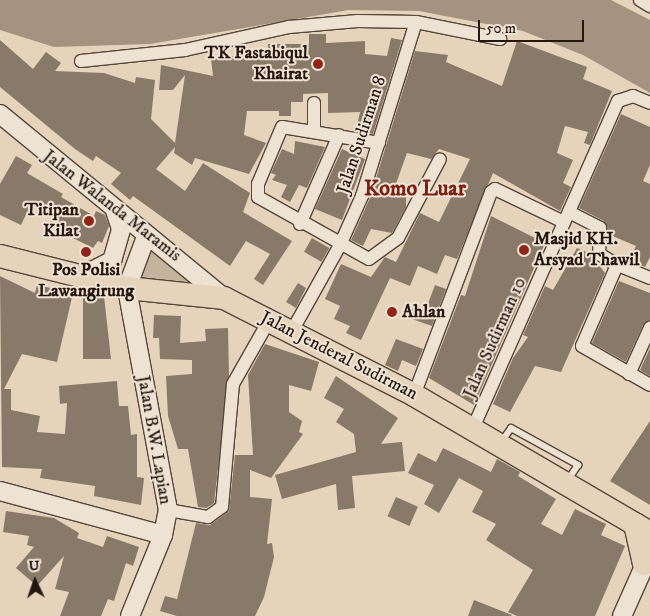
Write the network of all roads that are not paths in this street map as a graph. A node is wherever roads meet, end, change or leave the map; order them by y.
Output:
1 (640, 0) edge
2 (650, 6) edge
3 (416, 22) junction
4 (500, 39) dead end
5 (81, 61) dead end
6 (314, 103) dead end
7 (650, 103) edge
8 (0, 114) edge
9 (314, 131) junction
10 (339, 135) junction
11 (379, 144) junction
12 (440, 159) dead end
13 (115, 211) junction
14 (567, 217) junction
15 (300, 224) junction
16 (146, 236) junction
17 (340, 245) junction
18 (0, 256) edge
19 (618, 265) junction
20 (82, 276) junction
21 (650, 278) edge
22 (127, 288) junction
23 (224, 298) junction
24 (270, 319) junction
25 (650, 328) edge
26 (292, 331) junction
27 (629, 374) junction
28 (650, 385) edge
29 (414, 395) junction
30 (473, 428) junction
31 (0, 491) edge
32 (168, 510) junction
33 (643, 529) edge
34 (163, 535) junction
35 (647, 558) edge
36 (130, 616) edge
37 (622, 616) edge

1 - 2 street
3 - 4 street
3 - 5 street
3 - 11 street, Jalan Sudirman 8
6 - 9 street
7 - 14 street, Jalan Sudirman 10
8 - 13 street, Jalan Walanda Maramis
9 - 10 street
9 - 15 street
10 - 11 street
10 - 15 street
11 - 17 street, Jalan Sudirman 8
12 - 17 street
13 - 16 street, Jalan Walanda Maramis
13 - 20 street
14 - 19 street
14 - 29 street
14 - 30 street, Jalan Sudirman 10
15 - 17 street
16 - 22 street
16 - 23 street, Jalan Walanda Maramis
17 - 26 street, Jalan Sudirman 8
18 - 20 highway, Jalan Jenderal Sudirman
19 - 21 street
19 - 27 street
20 - 22 highway, Jalan Jenderal Sudirman
22 - 23 highway, Jalan Jenderal Sudirman
22 - 32 street, Jalan B.W. Lapian
23 - 24 highway, Jalan Jenderal Sudirman
24 - 26 highway, Jalan Jenderal Sudirman
24 - 32 street
25 - 27 street
26 - 29 highway, Jalan Jenderal Sudirman
27 - 28 street
29 - 30 highway, Jalan Jenderal Sudirman
30 - 33 highway, Jalan Jenderal Sudirman
31 - 34 street
32 - 34 street, Jalan B.W. Lapian
33 - 35 highway
34 - 36 street, Jalan B.W. Lapian
35 - 37 street

